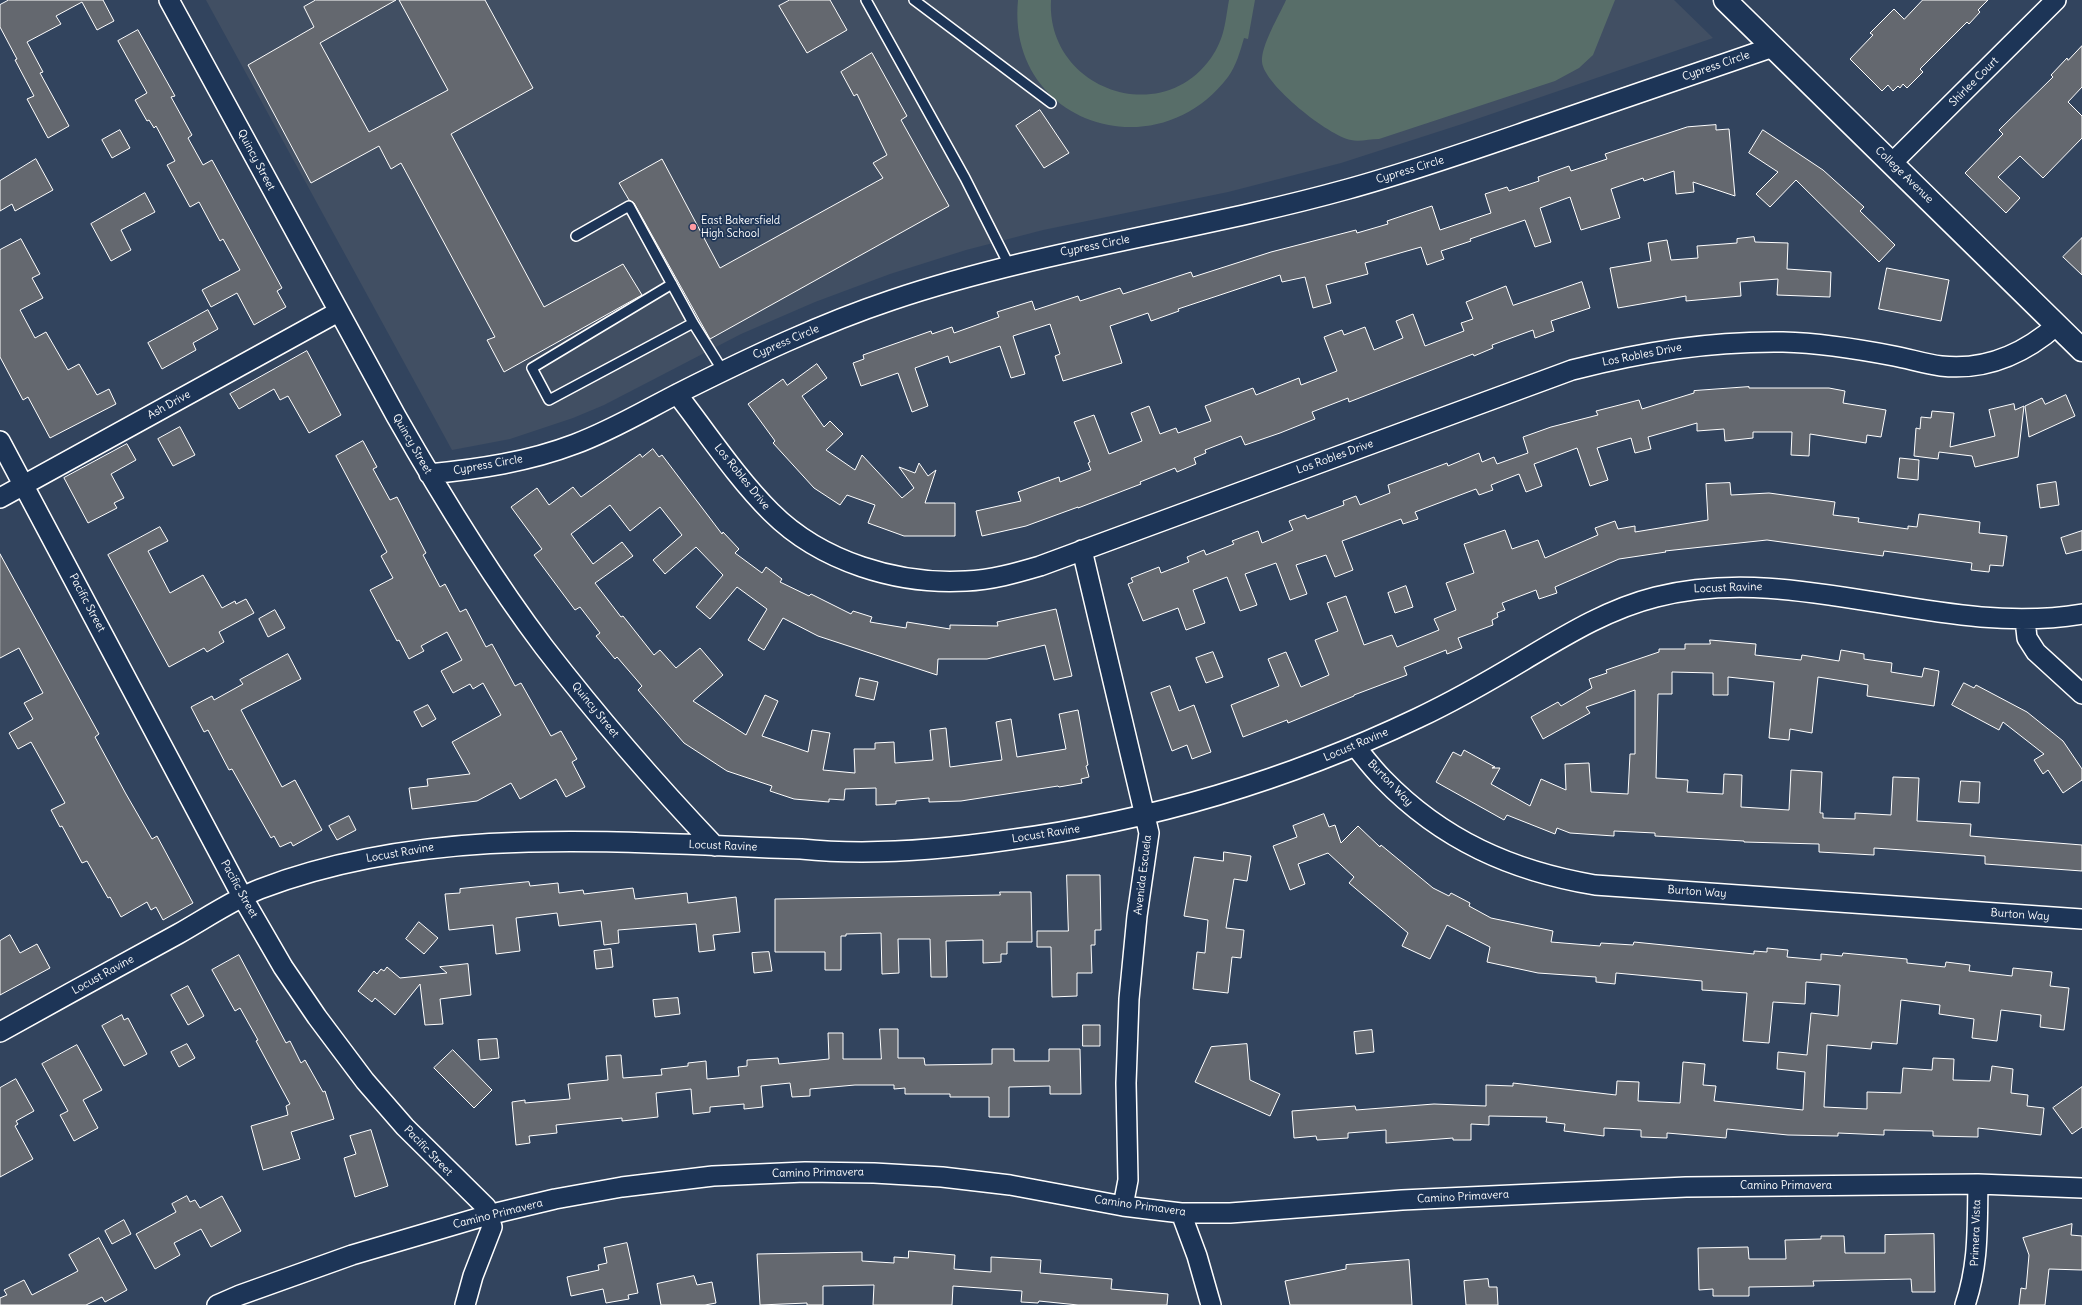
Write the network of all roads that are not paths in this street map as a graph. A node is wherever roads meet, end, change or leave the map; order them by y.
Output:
1 (169, 0) edge
2 (866, 0) edge
3 (914, 0) edge
4 (1725, 0) edge
5 (2056, 0) edge
6 (1773, 47) junction
7 (1051, 103) dead end
8 (1892, 163) junction
9 (576, 236) dead end
10 (1009, 265) junction
11 (672, 284) junction
12 (338, 312) junction
13 (693, 323) junction
14 (2057, 325) junction
15 (2082, 350) edge
16 (723, 371) junction
17 (677, 394) junction
18 (0, 440) edge
19 (429, 474) junction
20 (24, 484) junction
21 (0, 498) edge
22 (1082, 550) junction
23 (2082, 614) edge
24 (2024, 620) junction
25 (2082, 694) edge
26 (1355, 746) junction
27 (1145, 816) junction
28 (715, 846) junction
29 (243, 898) junction
30 (2082, 919) edge
31 (0, 1032) edge
32 (1978, 1184) junction
33 (2082, 1188) edge
34 (1123, 1206) junction
35 (1181, 1213) junction
36 (488, 1215) junction
37 (217, 1305) edge
38 (465, 1305) edge
39 (1211, 1305) edge
40 (1965, 1305) edge

1 - 12 street, Quincy Street
2 - 10 lane
3 - 7 lane
4 - 6 street, College Avenue
5 - 8 street, Shirlee Court
6 - 8 street, College Avenue
6 - 10 street, Cypress Circle
8 - 14 street, College Avenue
9 - 11 lane
10 - 16 street, Cypress Circle
11 - 13 lane
11 - 13 lane
12 - 19 street, Quincy Street
12 - 20 street, Ash Drive
13 - 16 lane
14 - 15 street, College Avenue
14 - 22 street, Los Robles Drive
16 - 17 street, Cypress Circle
17 - 19 street, Cypress Circle
17 - 22 street, Los Robles Drive
18 - 20 street, Pacific Street
19 - 28 street, Quincy Street
20 - 21 street, Ash Drive
20 - 29 street, Pacific Street
22 - 27 street, Avenida Escuela
23 - 24 street, Locust Ravine
24 - 25 street
24 - 26 street, Locust Ravine
26 - 27 street, Locust Ravine
26 - 30 street, Burton Way
27 - 28 street, Locust Ravine
27 - 34 street, Avenida Escuela
28 - 29 street, Locust Ravine
29 - 31 street, Locust Ravine
29 - 36 street, Pacific Street
32 - 33 street, Camino Primavera
32 - 35 street, Camino Primavera
32 - 40 street, Primera Vista
34 - 35 street, Camino Primavera
34 - 36 street, Camino Primavera
35 - 39 street
36 - 37 street, Camino Primavera
36 - 38 street

